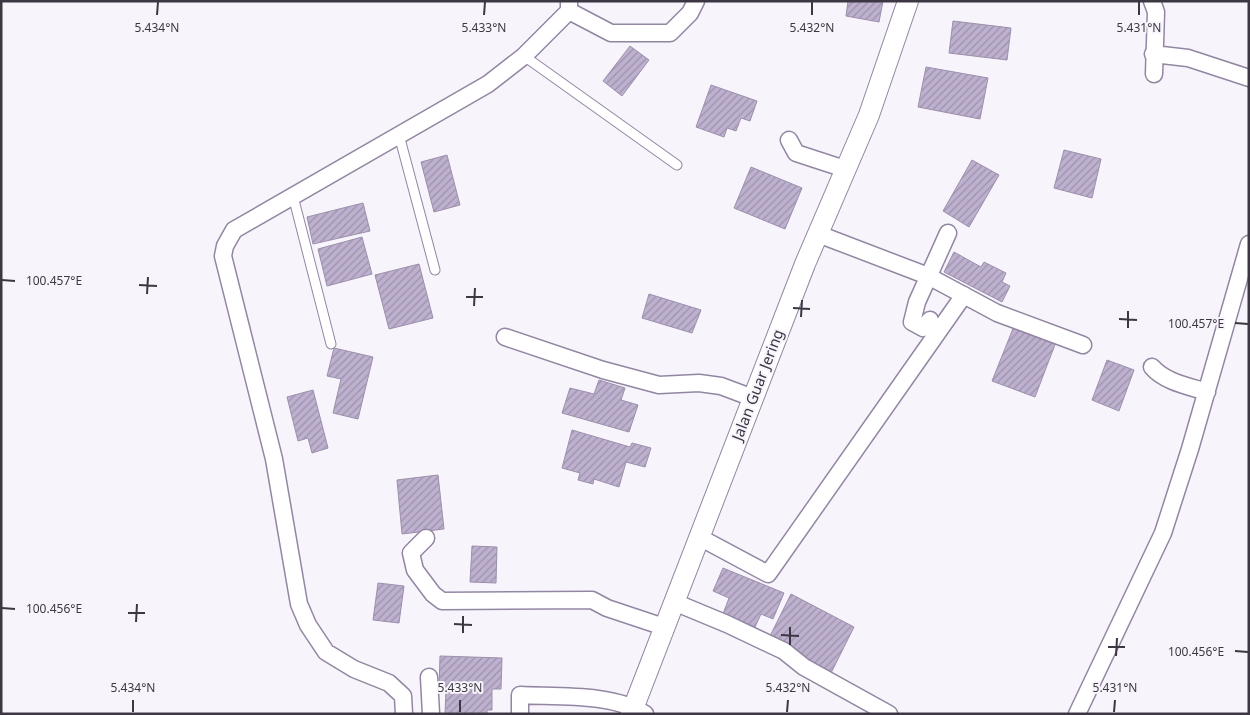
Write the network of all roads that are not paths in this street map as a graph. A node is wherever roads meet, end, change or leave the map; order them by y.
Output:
1 (696, 1) edge
2 (908, 1) edge
3 (1152, 1) edge
4 (569, 6) edge
5 (1153, 54) junction
6 (524, 56) junction
7 (1154, 74) dead end
8 (1249, 78) edge
9 (399, 135) junction
10 (789, 140) dead end
11 (677, 165) dead end
12 (845, 170) junction
13 (292, 196) junction
14 (948, 233) dead end
15 (818, 234) junction
16 (1249, 244) edge
17 (435, 270) dead end
18 (928, 276) junction
19 (964, 295) junction
20 (930, 320) dead end
21 (504, 337) dead end
22 (331, 344) dead end
23 (1083, 345) dead end
24 (1152, 367) dead end
25 (1195, 389) junction
26 (753, 398) junction
27 (700, 536) junction
28 (426, 538) dead end
29 (674, 602) junction
30 (664, 628) junction
31 (429, 677) dead end
32 (636, 711) edge
33 (404, 714) edge
34 (431, 714) edge
35 (520, 714) edge
36 (889, 714) edge
37 (1078, 714) edge

1 - 4 street
2 - 12 street, Jalan Guar Jering
3 - 5 street
4 - 6 street
5 - 7 street
5 - 8 street
6 - 9 street
6 - 11 lane
9 - 13 street
9 - 17 lane
10 - 12 street
12 - 15 street, Jalan Guar Jering
13 - 22 lane
13 - 33 street
14 - 18 street
15 - 18 street
15 - 26 street, Jalan Guar Jering
16 - 25 street
18 - 19 street
18 - 20 street
19 - 23 street
19 - 27 street
21 - 26 street
24 - 25 street
25 - 37 street
26 - 27 street, Jalan Guar Jering
27 - 29 street, Jalan Guar Jering
28 - 30 street
29 - 30 street, Jalan Guar Jering
29 - 36 street
30 - 32 street, Jalan Guar Jering
31 - 34 street
32 - 35 street

